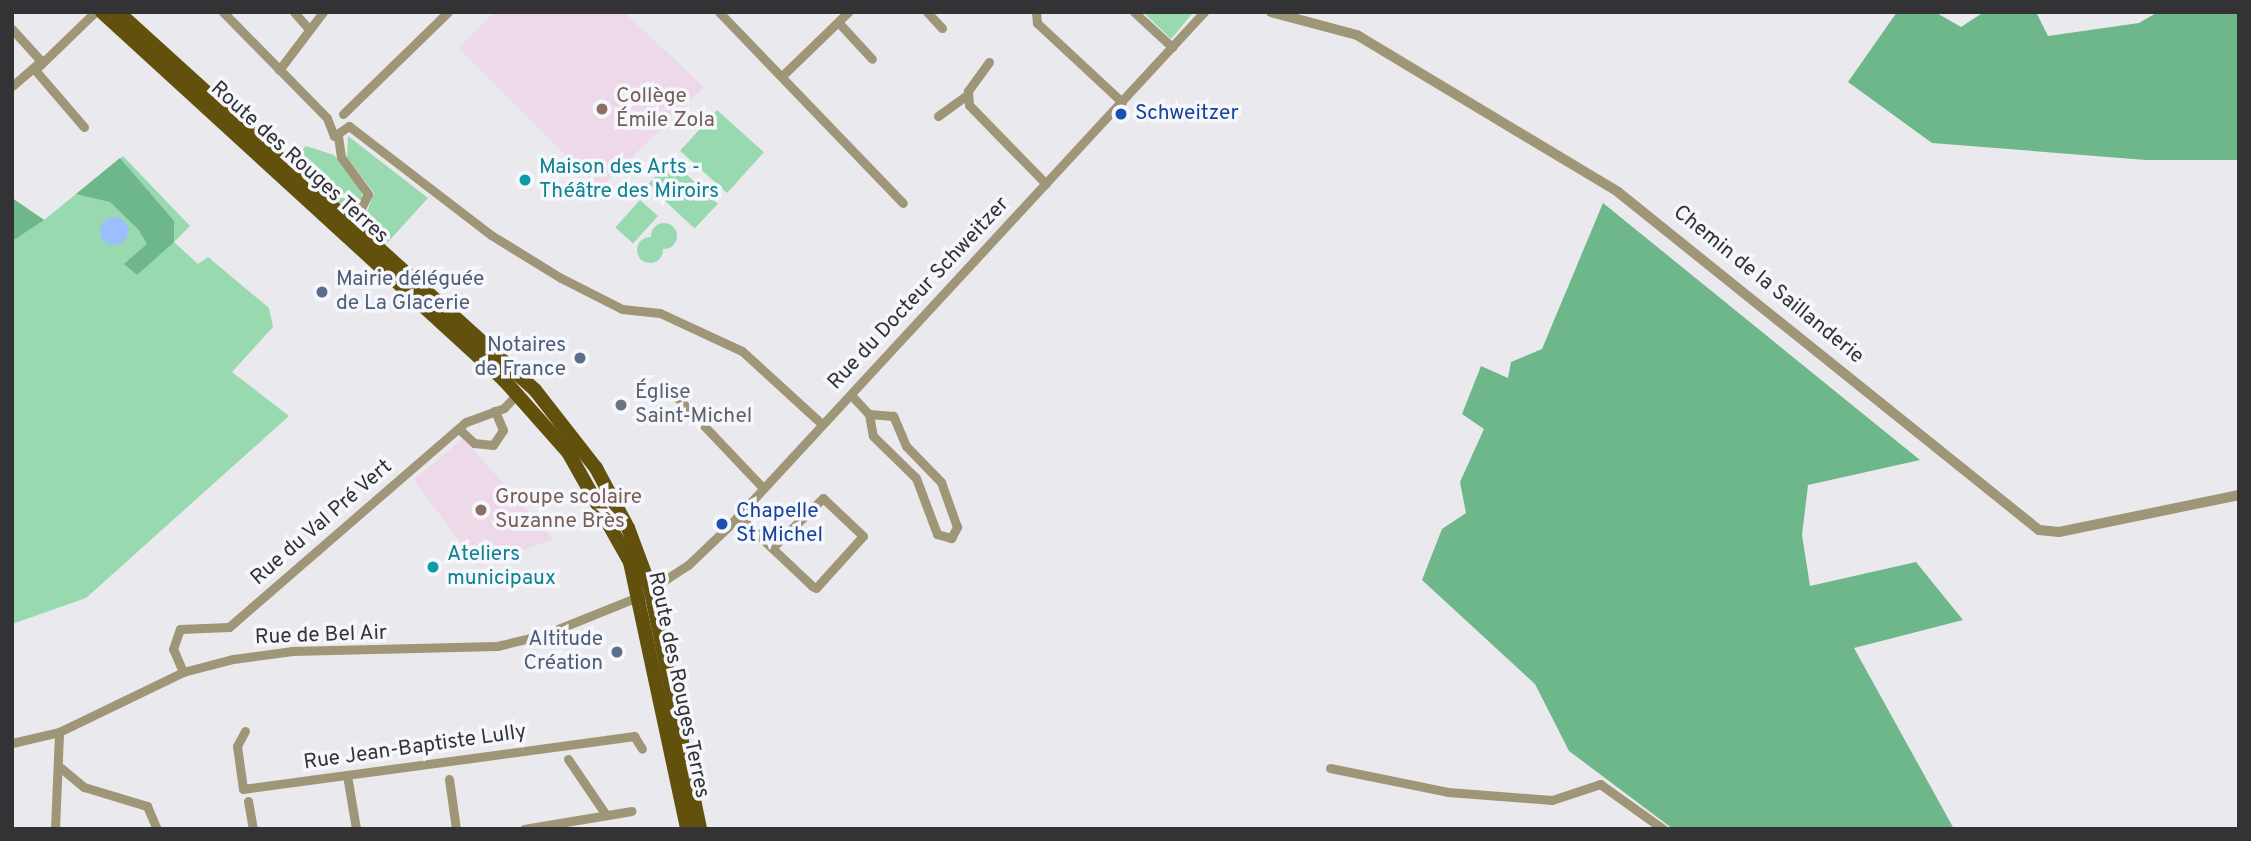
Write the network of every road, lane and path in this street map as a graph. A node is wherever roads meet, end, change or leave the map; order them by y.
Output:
1 (95, 12) edge
2 (102, 12) edge
3 (118, 12) edge
4 (222, 12) edge
5 (294, 12) edge
6 (323, 12) edge
7 (448, 12) edge
8 (719, 12) edge
9 (848, 12) edge
10 (927, 12) edge
11 (1036, 12) edge
12 (1134, 12) edge
13 (1204, 12) edge
14 (1271, 12) edge
15 (838, 22) junction
16 (942, 28) dead end
17 (12, 29) edge
18 (309, 29) junction
19 (1172, 47) junction
20 (872, 59) dead end
21 (41, 61) junction
22 (989, 62) dead end
23 (279, 70) junction
24 (783, 75) junction
25 (12, 86) edge
26 (967, 95) junction
27 (1122, 102) junction
28 (343, 114) junction
29 (938, 116) dead end
30 (327, 118) junction
31 (349, 126) junction
32 (84, 127) dead end
33 (338, 136) junction
34 (1046, 184) junction
35 (903, 203) dead end
36 (350, 229) junction
37 (672, 392) dead end
38 (518, 393) junction
39 (851, 395) junction
40 (495, 411) junction
41 (870, 414) junction
42 (822, 424) junction
43 (460, 429) junction
44 (763, 488) junction
45 (2239, 495) edge
46 (739, 516) junction
47 (772, 548) junction
48 (645, 592) junction
49 (183, 672) junction
50 (245, 731) dead end
51 (59, 733) junction
52 (12, 743) edge
53 (642, 749) dead end
54 (568, 759) dead end
55 (61, 768) junction
56 (1330, 768) dead end
57 (347, 775) junction
58 (449, 779) dead end
59 (248, 801) dead end
60 (632, 811) dead end
61 (606, 815) junction
62 (55, 829) edge
63 (157, 829) edge
64 (253, 829) edge
65 (356, 829) edge
66 (456, 829) edge
67 (524, 829) edge
68 (687, 829) edge
69 (700, 829) edge
70 (1663, 829) edge

1 - 21 street
2 - 36 main road, Route des Rouges Terres
3 - 36 main road, Route des Rouges Terres
4 - 23 street
5 - 18 street
6 - 18 street
7 - 28 street
8 - 24 street
9 - 15 street
10 - 16 street
11 - 27 street
12 - 19 street
13 - 19 street, Rue du Docteur Schweitzer
14 - 45 street, Chemin de la Saillanderie
15 - 20 street
15 - 24 street
17 - 21 street
18 - 23 street
19 - 27 street, Rue du Docteur Schweitzer
21 - 25 street
21 - 32 street
22 - 26 street
23 - 30 street
24 - 35 street
26 - 29 street
26 - 34 street
27 - 34 street, Rue du Docteur Schweitzer
28 - 30 street
28 - 31 street
30 - 33 street
31 - 33 street
31 - 42 street
33 - 36 street
34 - 39 street, Rue du Docteur Schweitzer
36 - 38 main road, Route des Rouges Terres
36 - 48 main road, Route des Rouges Terres
37 - 44 street
38 - 40 street, Rue du Val Pré Vert
38 - 48 main road, Route des Rouges Terres
39 - 41 street
39 - 42 street, Rue du Docteur Schweitzer
40 - 43 street, Rue du Val Pré Vert
40 - 43 street
41 - 41 street
42 - 44 street, Rue du Docteur Schweitzer
43 - 49 street, Rue du Val Pré Vert
44 - 46 street, Rue du Docteur Schweitzer
46 - 47 street
46 - 48 street, Rue du Docteur Schweitzer
47 - 47 street
48 - 49 street, Rue de Bel Air
48 - 68 main road, Route des Rouges Terres
48 - 69 main road, Route des Rouges Terres
49 - 51 street, Rue de Bel Air
50 - 57 street, Rue Jean-Baptiste Lully
51 - 52 street, Rue de Bel Air
51 - 55 street
53 - 57 street, Rue Jean-Baptiste Lully
54 - 61 street
55 - 62 street
55 - 63 street
56 - 70 street
57 - 65 street
58 - 66 street
59 - 64 street
60 - 61 street
61 - 67 street

